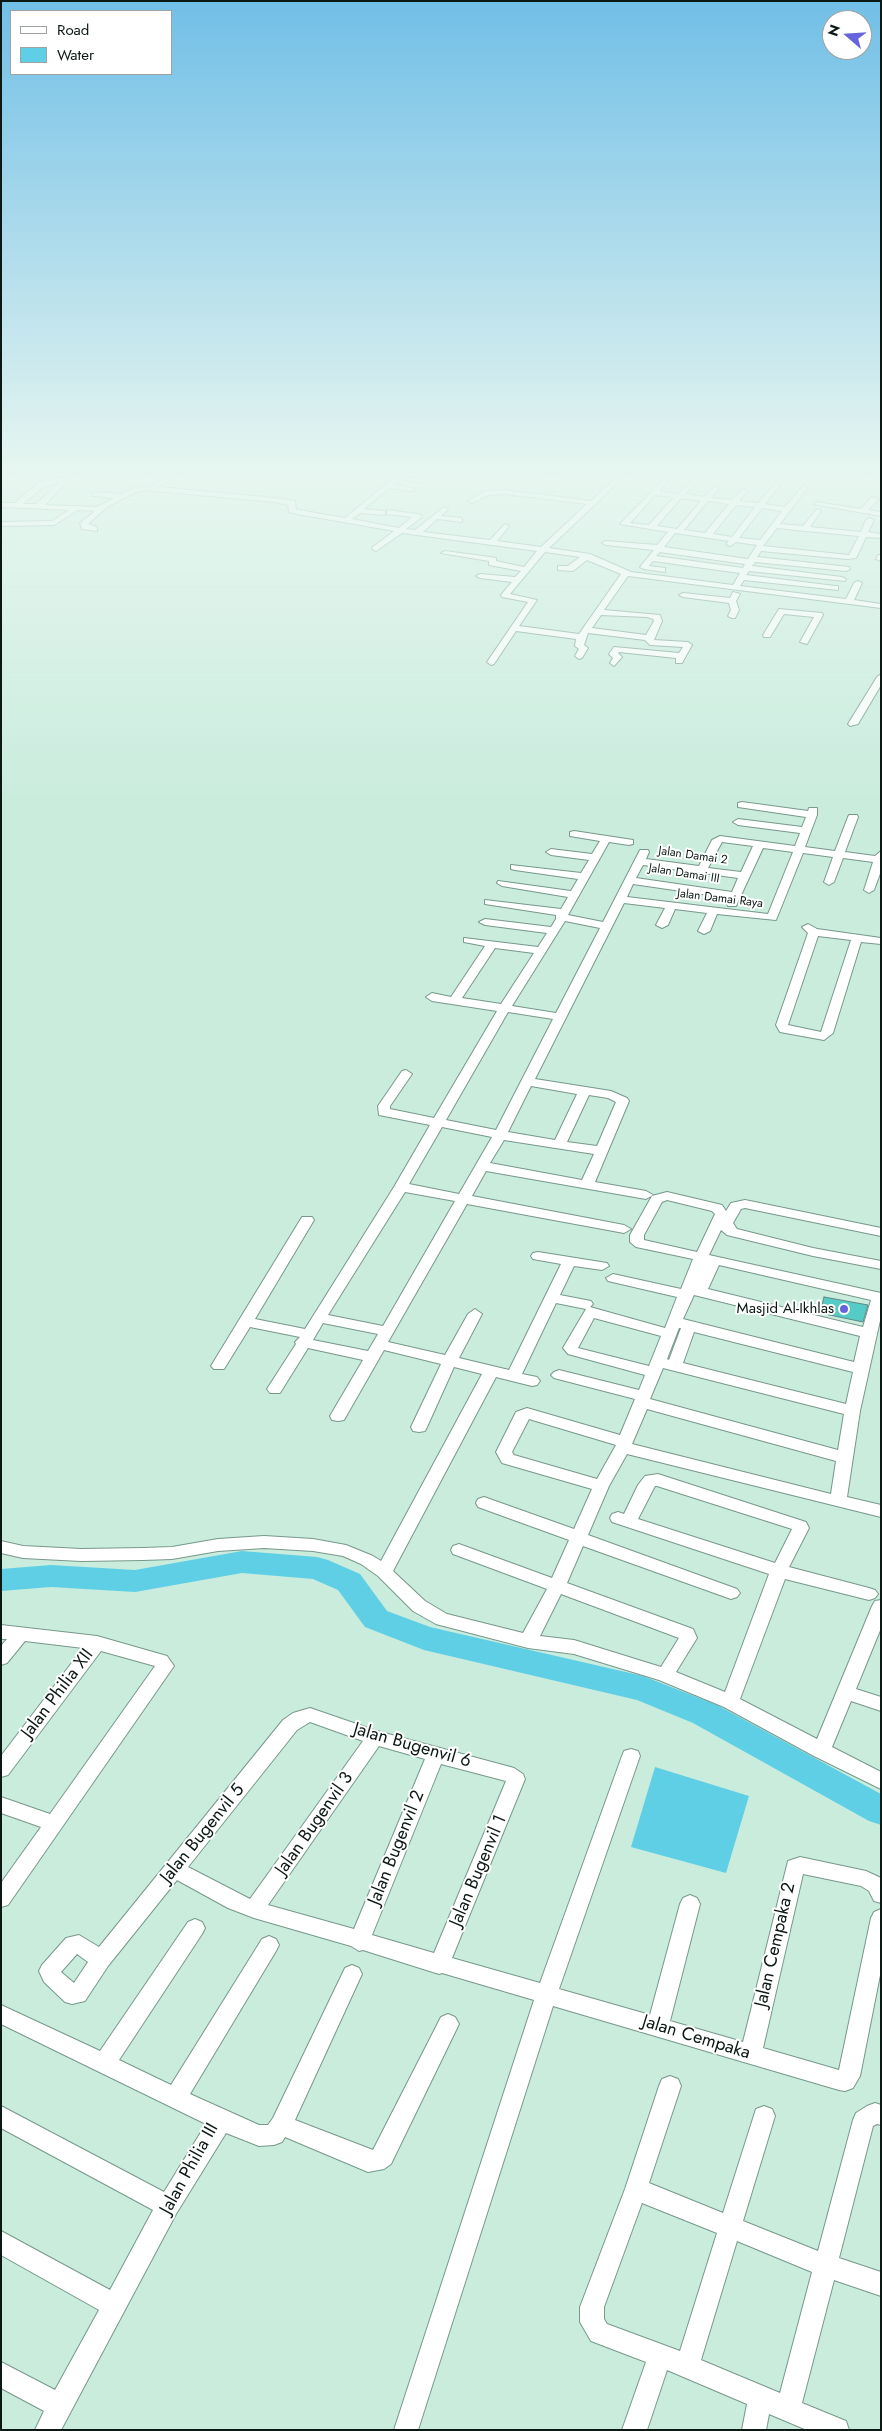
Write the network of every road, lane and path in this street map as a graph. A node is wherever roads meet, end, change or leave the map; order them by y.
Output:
1 (511, 587) edge
2 (616, 587) edge
3 (688, 587) edge
4 (738, 587) edge
5 (771, 587) edge
6 (788, 587) edge
7 (830, 587) edge
8 (856, 587) edge
9 (835, 588) dead end
10 (784, 594) junction
11 (683, 595) junction
12 (798, 596) junction
13 (732, 601) junction
14 (677, 602) dead end
15 (848, 602) junction
16 (880, 604) edge
17 (788, 611) junction
18 (600, 612) junction
19 (732, 616) dead end
20 (513, 628) junction
21 (585, 633) junction
22 (767, 635) dead end
23 (649, 638) junction
24 (804, 642) dead end
25 (579, 656) dead end
26 (491, 662) dead end
27 (614, 663) dead end
28 (881, 677) edge
29 (853, 724) dead end
30 (742, 805) dead end
31 (812, 812) joint
32 (853, 817) dead end
33 (738, 822) dead end
34 (806, 831) junction
35 (574, 834) dead end
36 (606, 839) junction
37 (629, 842) dead end
38 (759, 844) junction
39 (799, 848) junction
40 (552, 852) dead end
41 (840, 854) junction
42 (595, 858) junction
43 (880, 858) edge
44 (515, 867) dead end
45 (702, 870) junction
46 (743, 876) junction
47 (584, 877) junction
48 (635, 880) junction
49 (829, 882) dead end
50 (502, 884) dead end
51 (869, 890) dead end
52 (573, 895) junction
53 (735, 896) junction
54 (626, 900) junction
55 (489, 902) dead end
56 (671, 906) junction
57 (713, 912) junction
58 (728, 914) junction
59 (562, 915) junction
60 (485, 922) dead end
61 (609, 923) junction
62 (662, 925) dead end
63 (811, 929) joint
64 (554, 931) junction
65 (704, 931) dead end
66 (857, 938) junction
67 (468, 940) dead end
68 (881, 941) edge
69 (492, 944) junction
70 (541, 951) junction
71 (432, 997) dead end
72 (455, 1000) junction
73 (504, 1009) junction
74 (560, 1017) junction
75 (406, 1074) dead end
76 (527, 1082) junction
77 (585, 1090) junction
78 (437, 1123) junction
79 (500, 1135) junction
80 (559, 1144) junction
81 (601, 1151) junction
82 (482, 1166) junction
83 (587, 1184) junction
84 (401, 1186) junction
85 (646, 1195) dead end
86 (463, 1198) junction
87 (307, 1220) dead end
88 (624, 1229) dead end
89 (881, 1232) edge
90 (538, 1256) dead end
91 (707, 1259) junction
92 (570, 1262) junction
93 (881, 1264) edge
94 (602, 1266) dead end
95 (612, 1278) dead end
96 (692, 1292) junction
97 (553, 1298) junction
98 (880, 1298) edge
99 (586, 1304) dead end
100 (475, 1314) dead end
101 (319, 1318) junction
102 (247, 1322) junction
103 (678, 1327) junction
104 (868, 1333) junction
105 (305, 1338) junction
106 (379, 1344) junction
107 (449, 1362) junction
108 (219, 1366) dead end
109 (656, 1367) junction
110 (674, 1367) junction
111 (862, 1369) junction
112 (491, 1372) junction
113 (560, 1374) dead end
114 (513, 1377) junction
115 (532, 1381) dead end
116 (274, 1389) dead end
117 (642, 1399) junction
118 (852, 1411) junction
119 (338, 1416) dead end
120 (419, 1427) dead end
121 (624, 1445) junction
122 (846, 1458) junction
123 (601, 1486) junction
124 (838, 1502) junction
125 (484, 1503) dead end
126 (881, 1511) edge
127 (578, 1539) junction
128 (1, 1547) edge
129 (459, 1550) dead end
130 (779, 1571) junction
131 (384, 1572) junction
132 (556, 1588) junction
133 (731, 1593) dead end
134 (875, 1600) edge
135 (1, 1632) edge
136 (22, 1633) junction
137 (528, 1641) junction
138 (97, 1642) junction
139 (1, 1658) edge
140 (665, 1675) junction
141 (846, 1694) junction
142 (730, 1702) junction
143 (881, 1704) edge
144 (310, 1715) joint
145 (375, 1738) junction
146 (821, 1752) junction
147 (436, 1754) junction
148 (631, 1756) dead end
149 (1, 1770) edge
150 (514, 1776) joint
151 (881, 1781) edge
152 (1, 1805) edge
153 (55, 1824) junction
154 (174, 1869) junction
155 (881, 1895) edge
156 (1, 1899) edge
157 (690, 1904) dead end
158 (254, 1909) junction
159 (881, 1918) edge
160 (195, 1928) dead end
161 (359, 1942) junction
162 (269, 1945) dead end
163 (102, 1960) dead end
164 (439, 1965) junction
165 (352, 1974) dead end
166 (547, 1993) junction
167 (1, 2014) edge
168 (448, 2024) dead end
169 (658, 2026) junction
170 (751, 2055) junction
171 (104, 2064) junction
172 (670, 2086) dead end
173 (175, 2098) junction
174 (881, 2114) edge
175 (1, 2116) edge
176 (764, 2116) dead end
177 (221, 2120) junction
178 (281, 2125) junction
179 (636, 2189) junction
180 (168, 2206) junction
181 (729, 2228) junction
182 (1, 2242) edge
183 (827, 2266) junction
184 (881, 2284) edge
185 (114, 2306) junction
186 (660, 2355) junction
187 (687, 2367) junction
188 (1, 2374) edge
189 (760, 2398) junction
190 (59, 2406) junction
191 (788, 2409) junction
192 (47, 2430) edge
193 (406, 2430) edge
194 (634, 2430) edge
195 (754, 2430) edge
196 (837, 2430) edge

1 - 20 street
2 - 18 street
3 - 11 street
4 - 13 street
5 - 10 street
6 - 10 street
7 - 9 street
8 - 15 street
10 - 12 street
11 - 13 street
11 - 14 street
12 - 15 street
12 - 17 street
13 - 19 street
15 - 16 street
17 - 22 street
17 - 24 street
18 - 21 street
18 - 23 street
20 - 21 street
20 - 26 street
21 - 23 street
21 - 25 street
23 - 27 street
28 - 29 street
30 - 31 street
31 - 34 street
32 - 41 street
33 - 34 street
34 - 39 street
35 - 36 street
36 - 37 street
36 - 42 street
38 - 39 street
38 - 45 street
38 - 46 street
39 - 41 street
39 - 58 street, Jalan Damai Raya
40 - 42 street
41 - 43 street
41 - 49 street
42 - 47 street
43 - 51 street
44 - 47 street
45 - 46 street, Jalan Damai 2
45 - 48 street, Jalan Damai 2
46 - 53 street
47 - 52 street
48 - 53 street, Jalan Damai III
48 - 54 street
50 - 52 street
52 - 59 street
53 - 58 street
54 - 56 street, Jalan Damai Raya
54 - 61 street
55 - 59 street
56 - 57 street, Jalan Damai Raya
56 - 62 street
57 - 58 street, Jalan Damai Raya
57 - 65 street
59 - 61 street
59 - 64 street
60 - 64 street
61 - 74 street
63 - 66 street
63 - 66 street
64 - 70 street
66 - 68 street
67 - 69 street
69 - 70 street
69 - 72 street
70 - 73 street
71 - 72 street
72 - 73 street
73 - 74 street
73 - 78 street
74 - 76 street
75 - 78 street
76 - 77 street
76 - 79 street
77 - 80 street
77 - 81 street
78 - 79 street
78 - 84 street
79 - 80 street
79 - 82 street
80 - 81 street
81 - 83 street
82 - 83 street
82 - 86 street
83 - 85 street
84 - 86 street
84 - 101 street
86 - 88 street
86 - 106 street
87 - 102 street
89 - 93 street
90 - 92 street
91 - 91 street
91 - 96 street
91 - 98 street
92 - 94 street
92 - 97 street
95 - 96 street
96 - 103 street
96 - 104 street
97 - 99 street
97 - 114 street
98 - 104 street
100 - 107 street
101 - 105 street
101 - 106 street
102 - 105 street
102 - 108 street
103 - 109 street
103 - 109 street
103 - 110 street
103 - 111 street
104 - 111 street
105 - 106 street
105 - 116 street
106 - 107 street
106 - 119 street
107 - 112 street
107 - 120 street
109 - 110 street
109 - 117 street
110 - 118 street
111 - 118 street
112 - 114 street
112 - 131 street
113 - 117 street
114 - 115 street
117 - 121 street
117 - 122 street
118 - 122 street
121 - 123 street
121 - 123 street
121 - 124 street
122 - 124 street
123 - 127 street
124 - 126 street
125 - 127 street
127 - 132 street
127 - 133 street
128 - 131 street
129 - 132 street
130 - 130 street
130 - 134 street
130 - 142 street
131 - 137 street
132 - 137 street
132 - 140 street
134 - 141 street
135 - 136 street
136 - 138 street
136 - 139 street
137 - 140 street
138 - 149 street, Jalan Philia XII
138 - 153 street
140 - 142 street
141 - 143 street
141 - 146 street
142 - 146 street
144 - 145 street, Jalan Bugenvil 6
144 - 154 street, Jalan Bugenvil 5
145 - 147 street, Jalan Bugenvil 6
145 - 158 street, Jalan Bugenvil 3
146 - 151 street
147 - 150 street, Jalan Bugenvil 6
147 - 161 street, Jalan Bugenvil 2
148 - 166 street
150 - 164 street, Jalan Bugenvil 1
152 - 153 street
153 - 156 street
154 - 158 street, Jalan Cempaka
154 - 163 street, Jalan Bugenvil 5
155 - 170 street, Jalan Cempaka 2
157 - 169 street
158 - 161 street, Jalan Cempaka
159 - 170 street, Jalan Cempaka
160 - 171 street
161 - 164 street, Jalan Cempaka
162 - 173 street
164 - 166 street, Jalan Cempaka
165 - 178 street
166 - 169 street, Jalan Cempaka
166 - 193 street
167 - 171 street, Jalan Philia III
168 - 178 street
169 - 170 street, Jalan Cempaka
171 - 173 street, Jalan Philia III
172 - 179 street
173 - 177 street, Jalan Philia III
174 - 183 street
175 - 180 street
176 - 181 street
177 - 178 street
177 - 180 street, Jalan Philia III
179 - 181 street
179 - 186 street
180 - 185 street, Jalan Philia III
181 - 183 street
181 - 187 street
182 - 185 street
183 - 184 street
183 - 191 street
185 - 190 street, Jalan Philia III
186 - 187 street
186 - 194 street
187 - 189 street
188 - 190 street
189 - 191 street
189 - 195 street
190 - 192 street, Jalan Philia III
191 - 196 street

